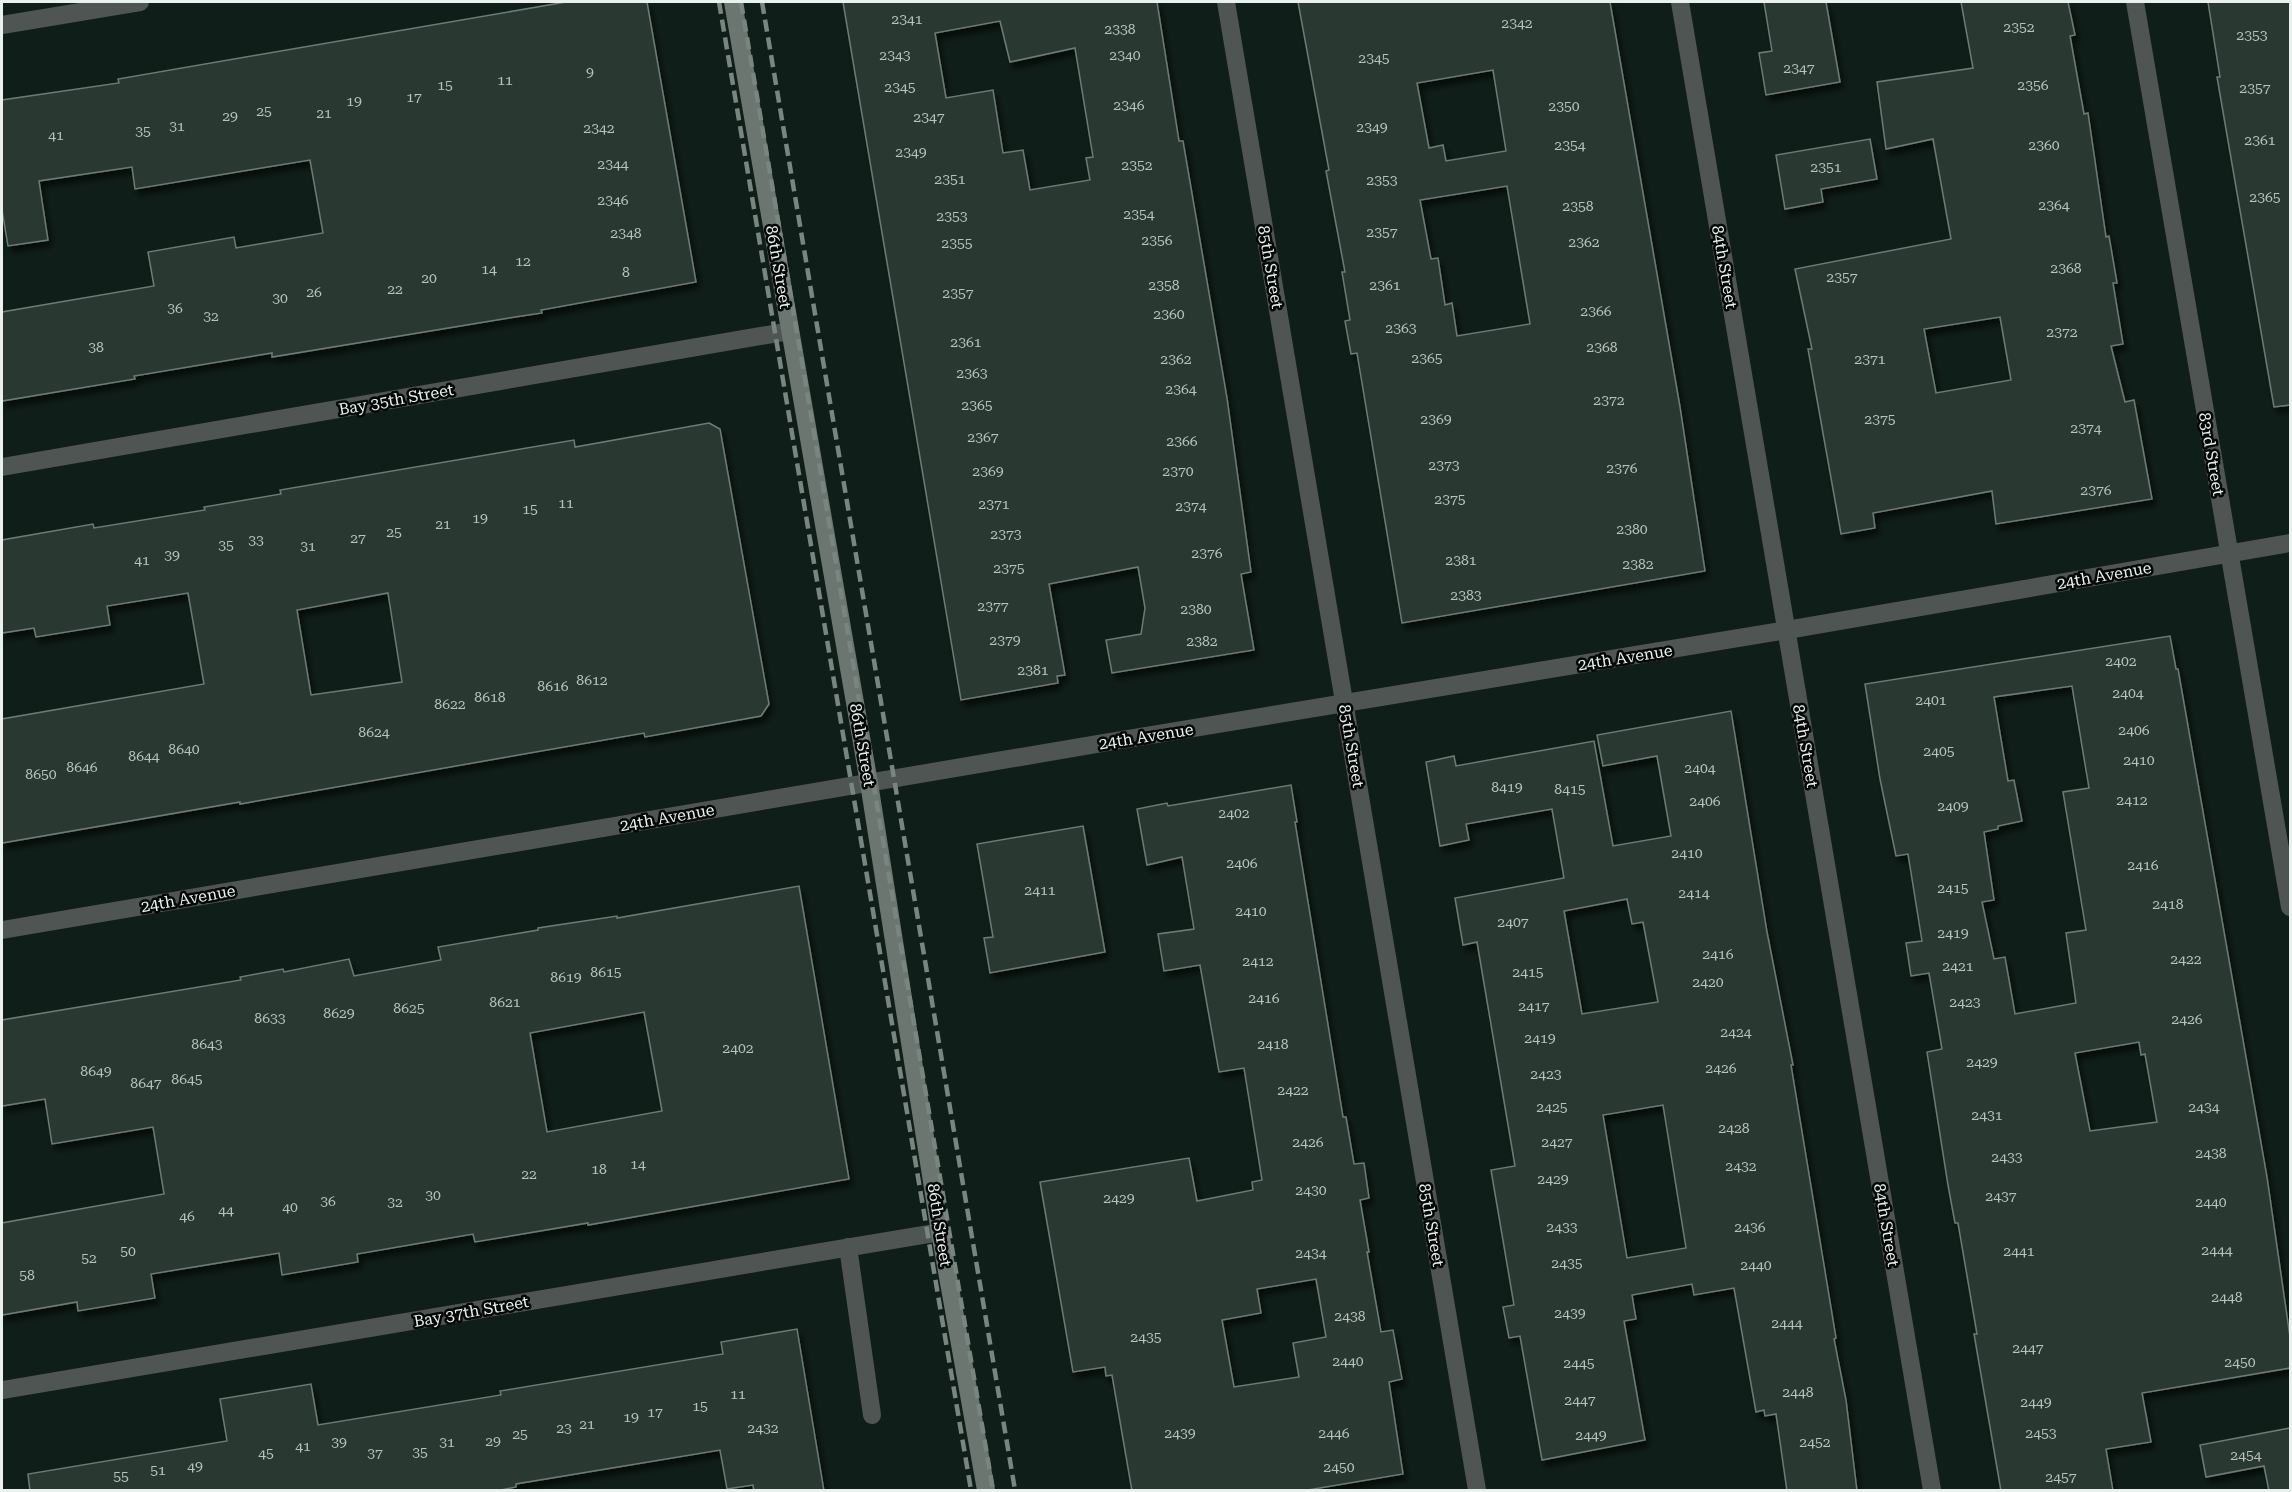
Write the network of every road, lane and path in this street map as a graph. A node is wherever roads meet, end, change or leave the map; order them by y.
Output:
1 (140, 2) edge
2 (733, 2) edge
3 (1226, 2) edge
4 (1680, 2) edge
5 (2135, 2) edge
6 (2, 25) edge
7 (790, 331) junction
8 (2, 467) edge
9 (2290, 543) edge
10 (2228, 553) junction
11 (1786, 630) junction
12 (1345, 703) junction
13 (869, 783) junction
14 (2290, 907) edge
15 (2, 930) edge
16 (940, 1232) junction
17 (848, 1247) junction
18 (2, 1390) edge
19 (872, 1415) dead end
20 (986, 1491) edge
21 (1477, 1491) edge
22 (1932, 1491) edge

1 - 6 street
2 - 7 main road, 86th Street
3 - 12 street, 85th Street
4 - 11 street, 84th Street
5 - 10 street, 83rd Street
7 - 8 street, Bay 35th Street
7 - 13 main road, 86th Street
9 - 10 street, 24th Avenue
10 - 11 street, 24th Avenue
10 - 14 street, 83rd Street
11 - 12 street, 24th Avenue
11 - 22 street, 84th Street
12 - 13 street, 24th Avenue
12 - 21 street, 85th Street
13 - 15 street, 24th Avenue
13 - 16 main road, 86th Street
16 - 17 street, Bay 37th Street
16 - 20 main road, 86th Street
17 - 18 street, Bay 37th Street
17 - 19 street

